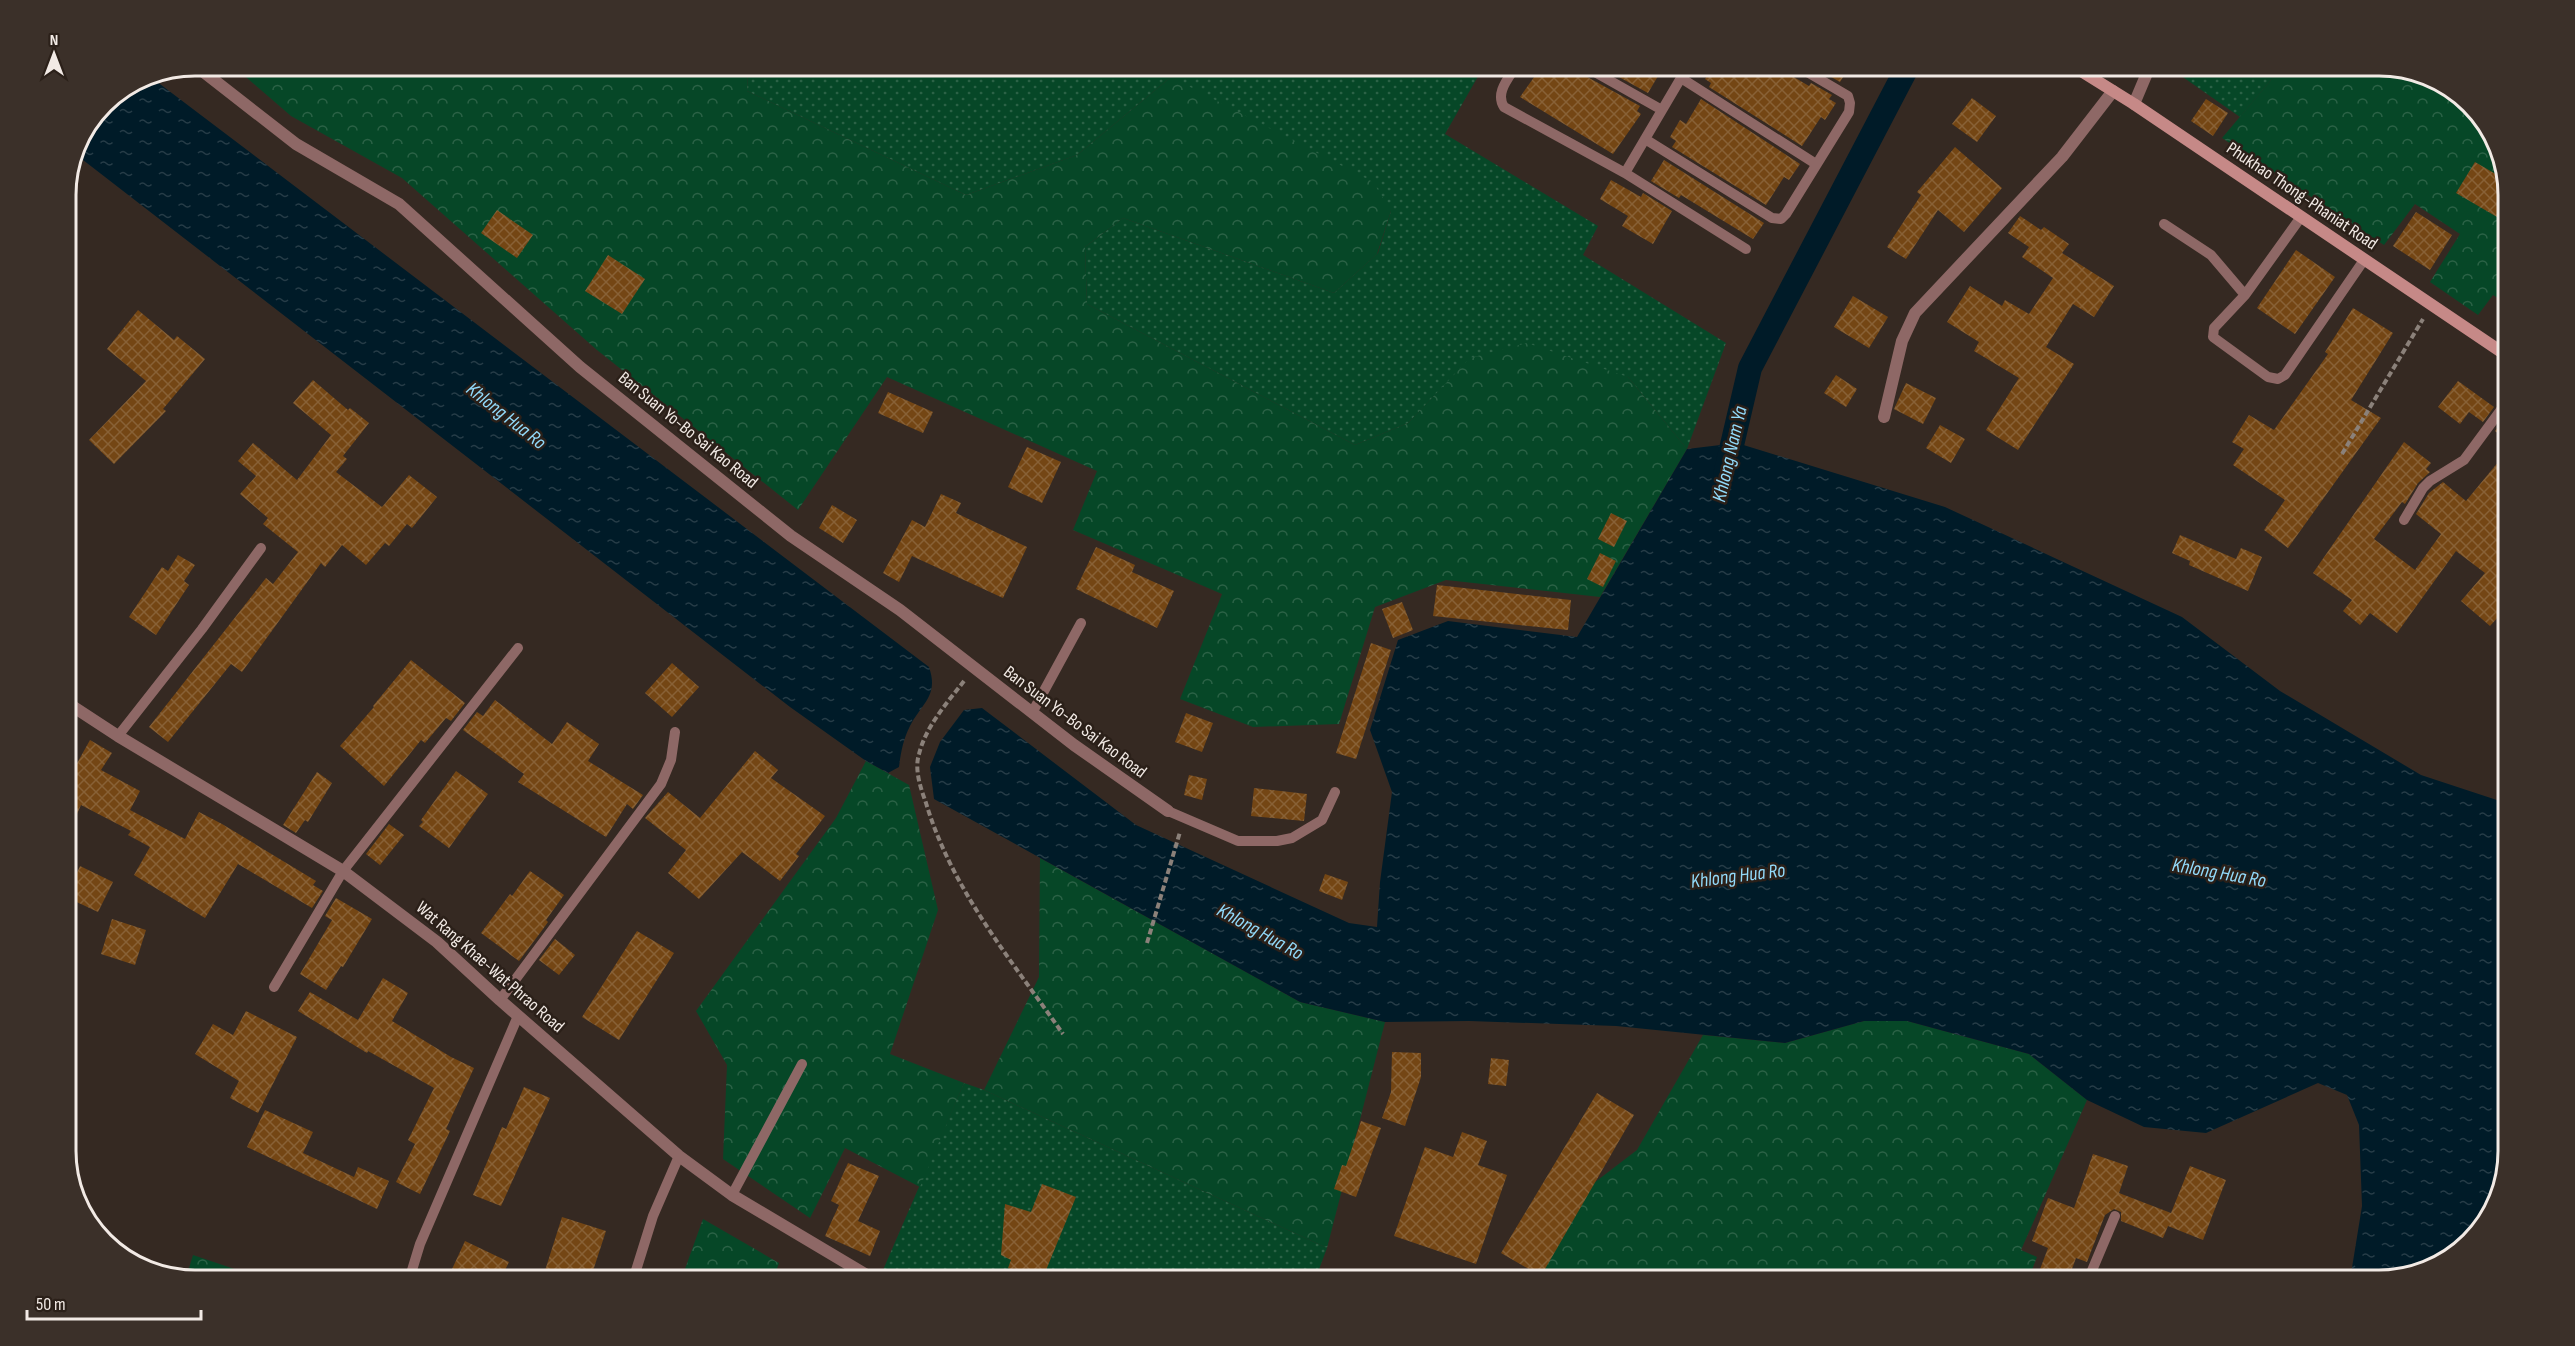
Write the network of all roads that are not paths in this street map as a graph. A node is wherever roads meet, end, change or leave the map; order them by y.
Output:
1 (210, 77) edge
2 (1510, 77) edge
3 (1604, 77) edge
4 (1816, 77) edge
5 (2091, 77) edge
6 (2145, 77) edge
7 (1681, 78) joint
8 (2113, 91) junction
9 (2134, 104) junction
10 (1662, 110) junction
11 (1645, 139) junction
12 (1816, 164) junction
13 (1624, 173) junction
14 (2301, 217) junction
15 (2164, 224) dead end
16 (1746, 249) dead end
17 (2364, 260) junction
18 (2245, 295) junction
19 (2498, 350) edge
20 (2498, 414) edge
21 (1884, 417) dead end
22 (2404, 520) dead end
23 (261, 548) dead end
24 (1081, 623) dead end
25 (518, 648) dead end
26 (77, 709) edge
27 (1032, 713) junction
28 (675, 732) dead end
29 (118, 736) junction
30 (1335, 792) dead end
31 (1168, 812) joint
32 (343, 871) junction
33 (274, 987) dead end
34 (500, 999) junction
35 (518, 1016) junction
36 (802, 1064) dead end
37 (679, 1156) junction
38 (732, 1195) junction
39 (2115, 1216) dead end
40 (412, 1270) edge
41 (636, 1270) edge
42 (858, 1270) edge
43 (2092, 1270) edge

1 - 27 street, Ban Suan Yo-Bo Sai Kao Road
2 - 13 lane
3 - 10 lane
4 - 12 lane
5 - 8 main road, Phukhao Thong-Phaniat Road
6 - 9 street
7 - 10 lane
7 - 12 lane
8 - 9 main road, Phukhao Thong-Phaniat Road
8 - 21 street
9 - 14 main road, Phukhao Thong-Phaniat Road
10 - 11 lane
11 - 12 lane
11 - 13 lane
13 - 16 lane
14 - 17 main road, Phukhao Thong-Phaniat Road
14 - 18 lane
15 - 18 lane
17 - 18 lane
17 - 19 main road, Phukhao Thong-Phaniat Road
20 - 22 lane
23 - 29 lane
24 - 27 lane
25 - 32 lane
26 - 29 street, Wat Rang Khae-Wat Phrao Road
27 - 31 street, Ban Suan Yo-Bo Sai Kao Road
28 - 34 lane
29 - 32 street, Wat Rang Khae-Wat Phrao Road
30 - 31 lane
32 - 33 lane
32 - 34 street, Wat Rang Khae-Wat Phrao Road
34 - 35 street, Wat Rang Khae-Wat Phrao Road
35 - 37 street, Wat Rang Khae-Wat Phrao Road
35 - 40 lane
36 - 38 lane
37 - 38 street, Wat Rang Khae-Wat Phrao Road
37 - 41 lane
38 - 42 street, Wat Rang Khae-Wat Phrao Road
39 - 43 lane

